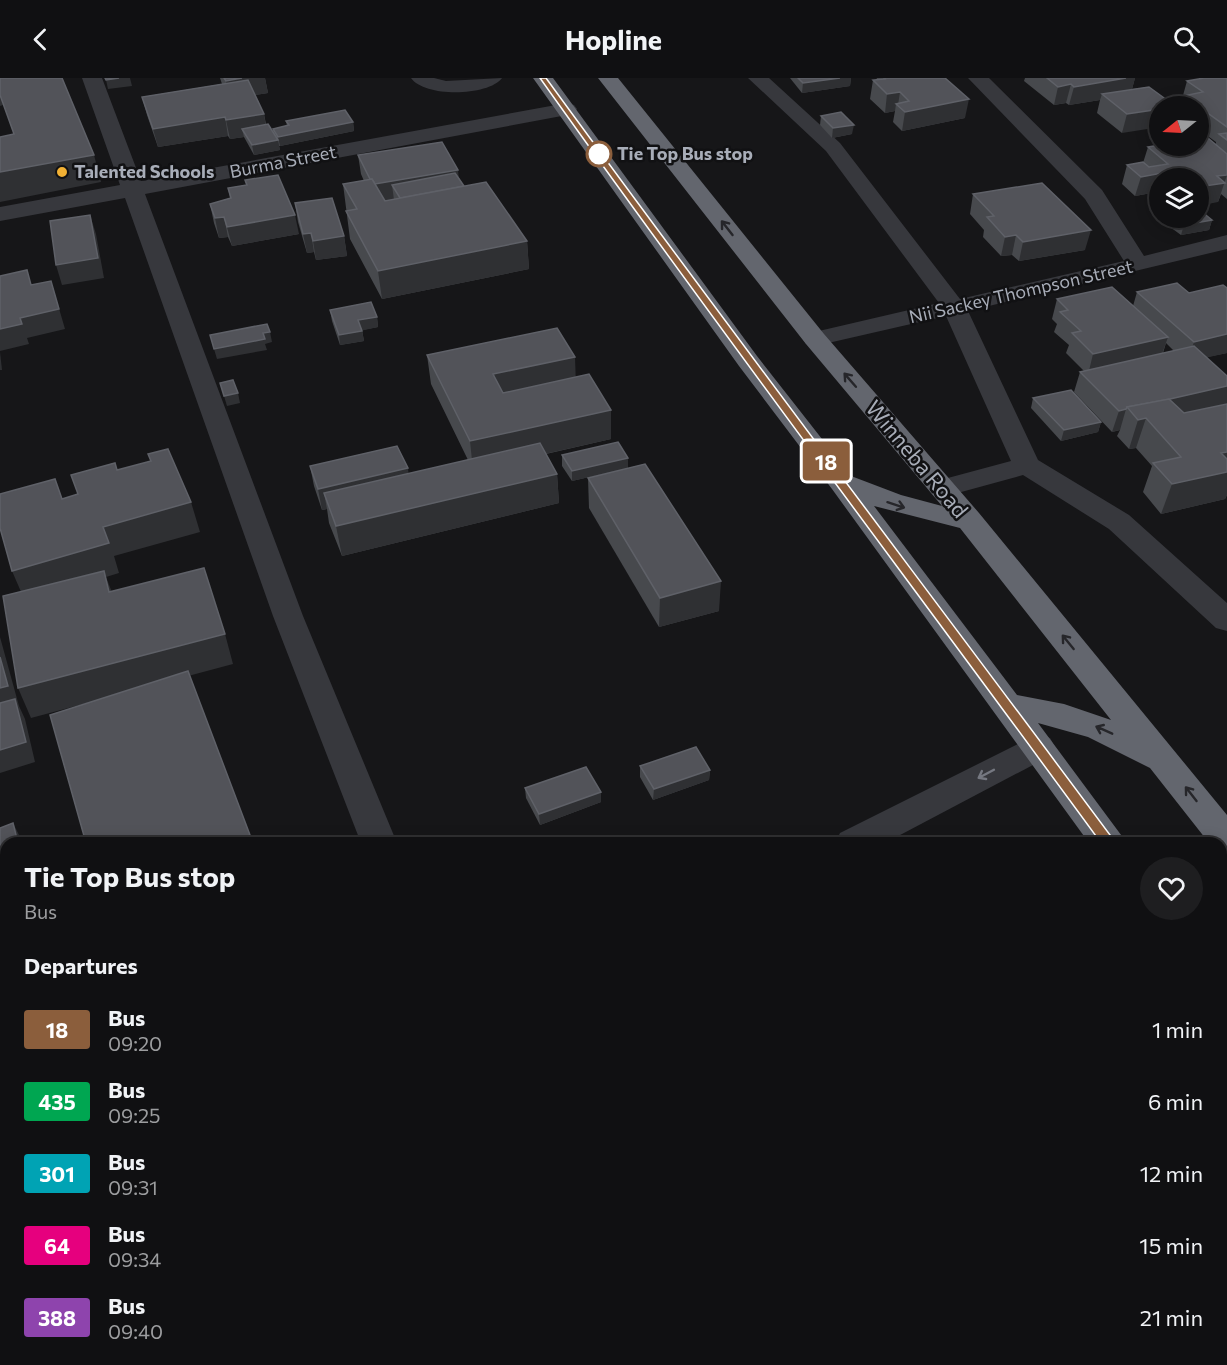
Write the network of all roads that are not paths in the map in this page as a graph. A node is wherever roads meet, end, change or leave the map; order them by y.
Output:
1 (92, 78) edge
2 (421, 78) edge
3 (492, 78) edge
4 (543, 78) edge
5 (608, 78) edge
6 (758, 78) edge
7 (978, 78) edge
8 (567, 109) junction
9 (131, 191) junction
10 (0, 214) edge
11 (1227, 242) edge
12 (1138, 266) junction
13 (955, 309) junction
14 (815, 339) junction
15 (1027, 465) junction
16 (843, 483) junction
17 (943, 488) junction
18 (969, 520) junction
19 (1227, 620) edge
20 (1008, 706) junction
21 (1038, 747) junction
22 (1172, 770) junction
23 (377, 837) edge
24 (874, 837) edge
25 (1105, 837) edge
26 (1225, 837) edge

1 - 9 street
2 - 3 street
4 - 8 highway
14 -> 5 highway, Winneba Road
6 - 13 street
7 - 12 street
8 - 9 street, Burma Street
8 - 16 highway
9 - 10 street, Burma Street
9 - 23 street
11 - 12 street, Nii Sackey Thompson Street
12 - 13 street, Nii Sackey Thompson Street
13 - 14 street, Nii Sackey Thompson Street
13 - 15 street
17 -> 14 highway, Winneba Road
15 - 17 street
15 - 19 street
16 -> 18 highway
16 - 20 highway
17 - 18 highway, Winneba Road
22 -> 18 highway, Winneba Road
20 - 21 highway
22 -> 20 highway
21 -> 24 street
21 - 25 highway
26 -> 22 highway, Winneba Road

